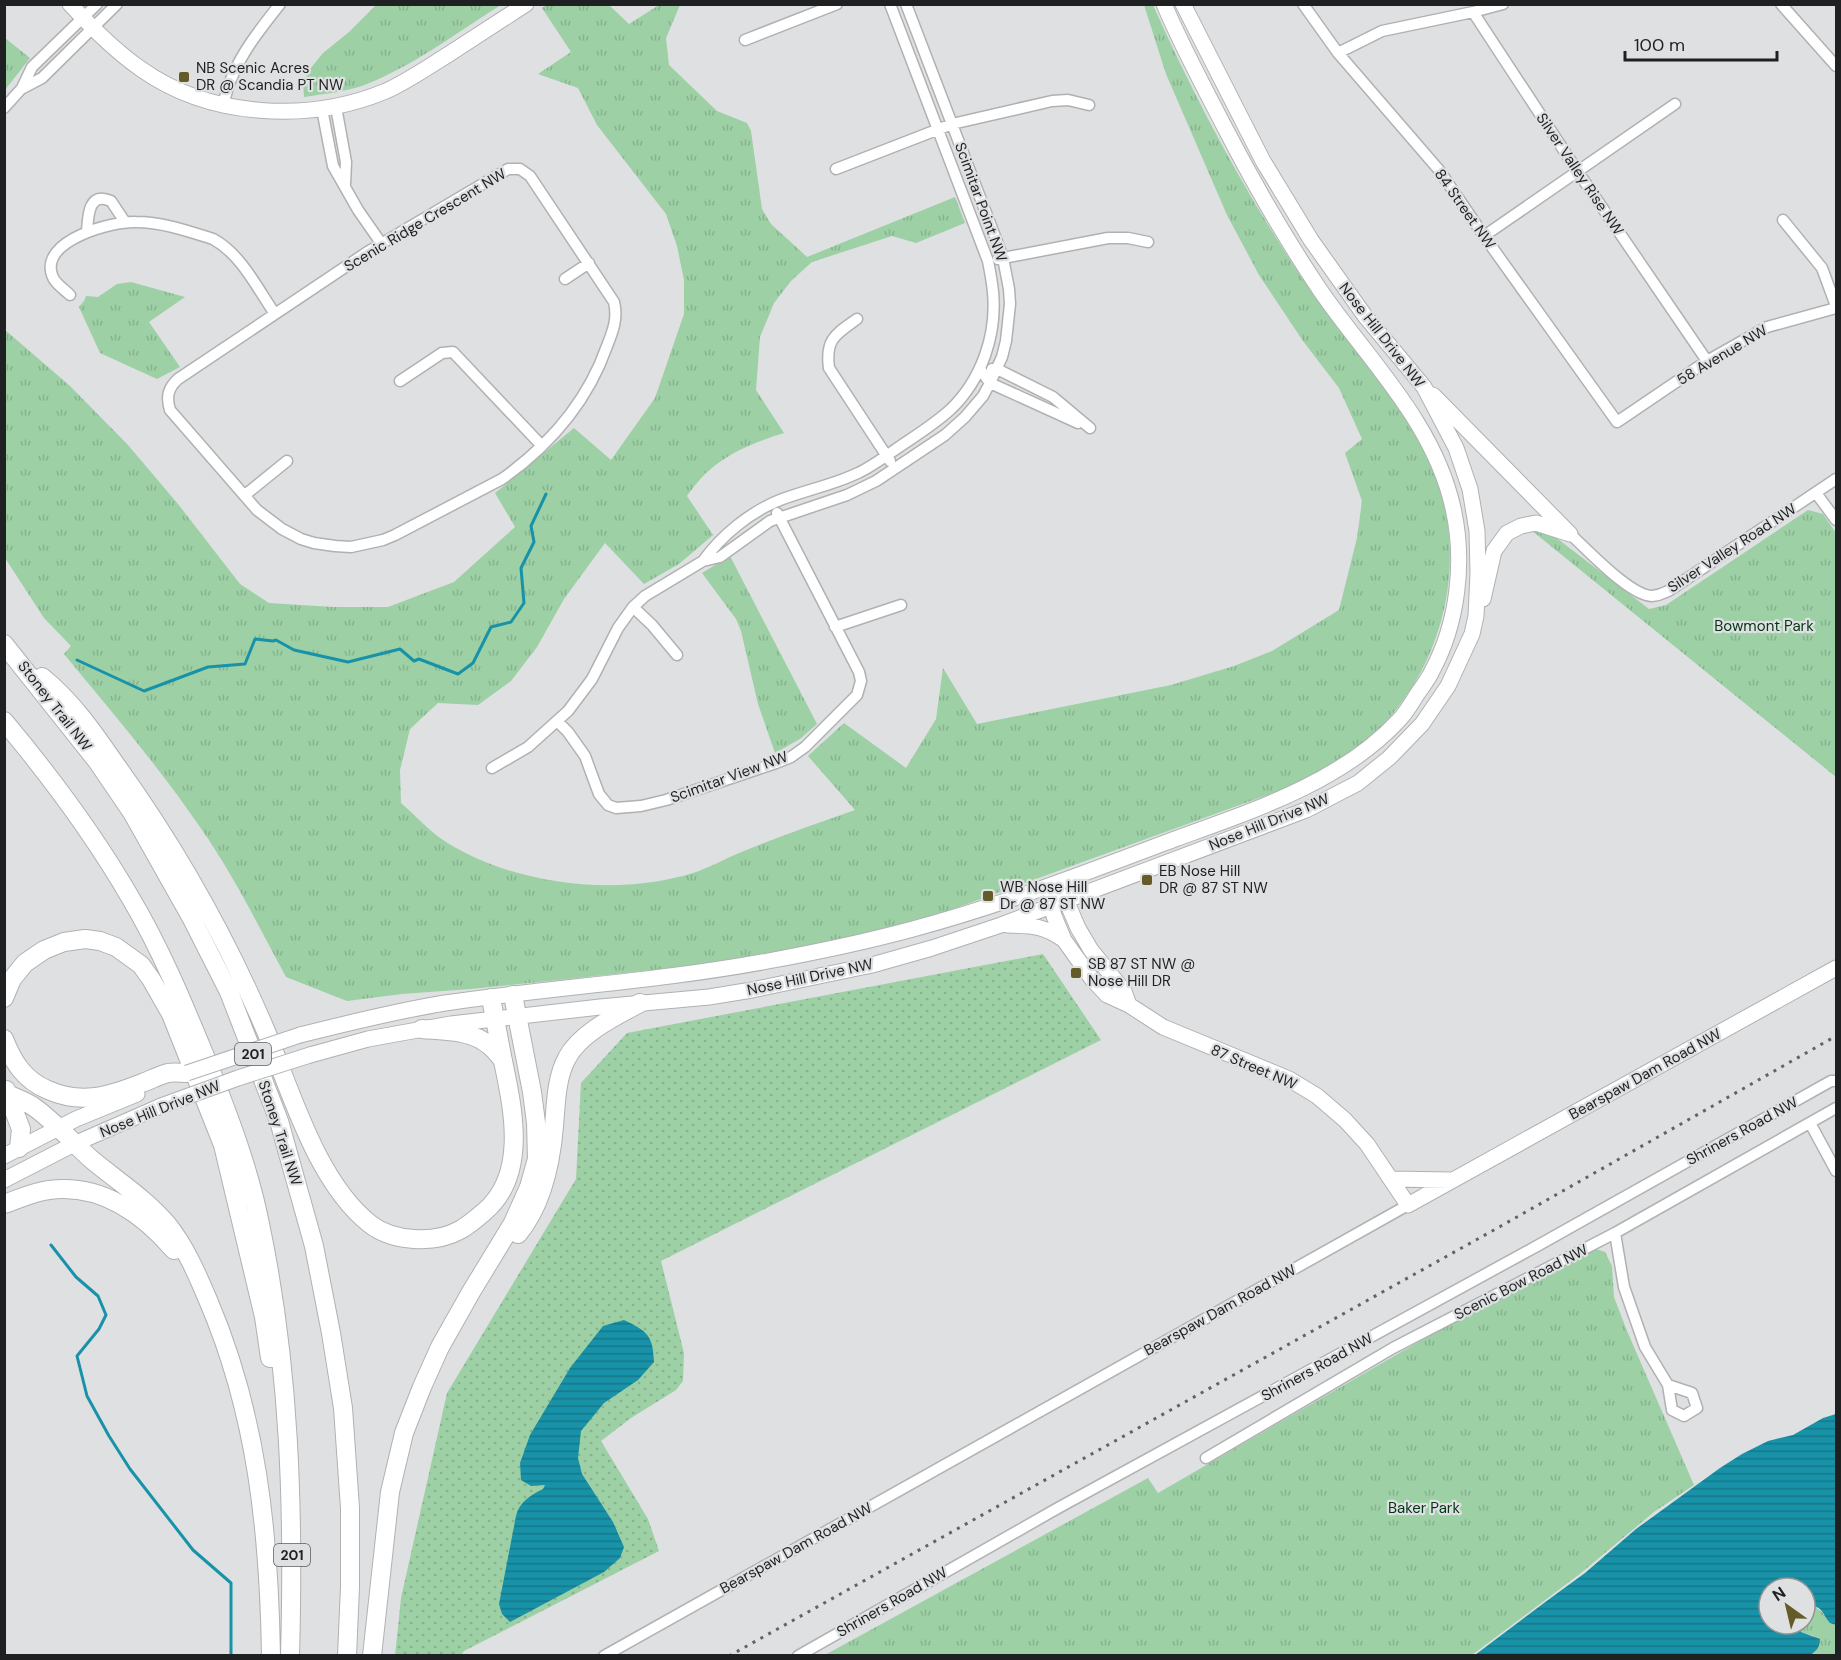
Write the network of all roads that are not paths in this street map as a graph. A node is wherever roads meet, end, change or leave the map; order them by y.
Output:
1 (70, 4) edge
2 (97, 4) edge
3 (117, 4) edge
4 (280, 4) edge
5 (526, 4) edge
6 (837, 4) edge
7 (890, 4) edge
8 (906, 4) edge
9 (1164, 4) edge
10 (1183, 4) edge
11 (1303, 4) edge
12 (1503, 4) edge
13 (1781, 4) edge
14 (1473, 12) junction
15 (88, 23) junction
16 (745, 40) dead end
17 (1338, 53) junction
18 (1836, 66) edge
19 (223, 104) junction
20 (1675, 104) dead end
21 (1089, 105) dead end
22 (4, 108) edge
23 (329, 108) junction
24 (952, 124) junction
25 (938, 130) junction
26 (836, 169) dead end
27 (1578, 172) junction
28 (1783, 220) dead end
29 (125, 222) junction
30 (87, 232) junction
31 (1484, 236) junction
32 (1148, 242) dead end
33 (381, 243) junction
34 (1003, 258) junction
35 (988, 261) junction
36 (589, 263) junction
37 (565, 279) dead end
38 (70, 295) dead end
39 (1836, 307) edge
40 (275, 314) junction
41 (857, 319) dead end
42 (1707, 361) junction
43 (980, 369) junction
44 (997, 369) junction
45 (400, 381) dead end
46 (990, 383) junction
47 (1424, 387) junction
48 (1617, 423) joint
49 (542, 446) junction
50 (886, 455) junction
51 (287, 461) dead end
52 (895, 469) junction
53 (1836, 479) edge
54 (1816, 493) junction
55 (245, 495) junction
56 (772, 504) junction
57 (779, 517) junction
58 (1836, 520) edge
59 (1570, 534) junction
60 (703, 561) junction
61 (901, 605) dead end
62 (633, 607) junction
63 (1476, 616) junction
64 (835, 627) junction
65 (10, 650) edge
66 (677, 655) dead end
67 (4, 720) edge
68 (558, 722) junction
69 (492, 768) dead end
70 (1052, 885) junction
71 (1066, 900) junction
72 (1051, 905) junction
73 (1001, 925) junction
74 (1064, 940) junction
75 (1836, 968) edge
76 (513, 995) junction
77 (4, 998) edge
78 (491, 998) junction
79 (640, 1003) junction
80 (1129, 1005) junction
81 (517, 1017) junction
82 (495, 1019) junction
83 (422, 1029) junction
84 (4, 1039) edge
85 (503, 1060) junction
86 (187, 1073) joint
87 (1835, 1080) edge
88 (153, 1083) junction
89 (7, 1091) edge
90 (1836, 1108) edge
91 (1810, 1123) junction
92 (58, 1128) junction
93 (74, 1144) junction
94 (12, 1152) edge
95 (1836, 1171) edge
96 (1391, 1179) junction
97 (4, 1180) edge
98 (1455, 1180) junction
99 (4, 1204) edge
100 (1408, 1205) junction
101 (1615, 1233) junction
102 (203, 1290) junction
103 (471, 1292) junction
104 (1668, 1385) dead end
105 (289, 1456) junction
106 (1206, 1458) dead end
107 (271, 1656) edge
108 (290, 1656) edge
109 (347, 1656) edge
110 (372, 1656) edge
111 (604, 1656) edge
112 (798, 1656) edge

1 - 15 main road
2 - 15 street
3 - 15 street
4 - 19 street
5 - 23 main road
6 - 16 street
7 - 25 street, Scimitar Point NW
8 - 24 street, Scimitar Point NW
9 - 70 main road, Nose Hill Drive NW
10 - 47 main road, Nose Hill Drive NW
11 - 17 street, 84 Street NW
12 - 14 street
13 - 18 street
14 - 17 street
14 - 27 street, Silver Valley Rise NW
15 - 19 main road
15 - 22 street
17 - 31 street, 84 Street NW
19 - 23 main road
20 - 27 street
21 - 24 street
23 - 33 street
24 - 25 street
24 - 34 street, Scimitar Point NW
25 - 26 street
25 - 35 street, Scimitar Point NW
27 - 31 street
27 - 42 street, Silver Valley Rise NW
28 - 39 street
29 - 30 street
29 - 30 street
29 - 40 street
30 - 38 street
31 - 48 street, 84 Street NW
32 - 34 street
33 - 36 street, Scenic Ridge Crescent NW
33 - 40 street, Scenic Ridge Crescent NW
34 - 35 street
34 - 44 street, Scimitar Point NW
35 - 43 street, Scimitar Point NW
36 - 37 street
36 - 49 street, Scenic Ridge Crescent NW
39 - 42 street, 58 Avenue NW
40 - 55 street, Scenic Ridge Crescent NW
41 - 50 street
42 - 48 street, 58 Avenue NW
43 - 44 street
43 - 46 street
43 - 50 street, Scimitar Point NW
44 - 46 street, Scimitar Point NW
44 - 46 street
45 - 49 street
46 - 52 street, Scimitar Point NW
47 - 59 main road
47 - 63 main road, Nose Hill Drive NW
49 - 55 street, Scenic Ridge Crescent NW
50 - 52 street
50 - 56 street, Scimitar Point NW
51 - 55 street
52 - 57 street, Scimitar Point NW
53 - 54 street, Silver Valley Road NW
54 - 58 street
54 - 59 street, Silver Valley Road NW
56 - 57 street, Scimitar View NW
56 - 60 street, Scimitar Point NW
57 - 60 street, Scimitar Point NW
57 - 64 street, Scimitar View NW
59 - 63 main road
60 - 62 street, Scimitar Point NW
61 - 64 street
62 - 66 street
62 - 68 street, Scimitar Point NW
63 - 71 main road, Nose Hill Drive NW
64 - 68 street, Scimitar View NW
65 - 85 highway
65 - 109 highway, Stoney Trail NW / 201
67 - 105 highway, 201
68 - 69 street, Scimitar Point NW
70 - 71 main road, 87 Street NW
70 - 72 main road, 87 Street NW
70 - 76 main road, Nose Hill Drive NW
71 - 72 main road, Nose Hill Drive NW
71 - 80 main road, 87 Street NW
72 - 73 main road, Nose Hill Drive NW
72 - 74 main road, 87 Street NW
73 - 74 main road
73 - 79 main road, Nose Hill Drive NW
74 - 80 main road, 87 Street NW
75 - 98 main road, Bearspaw Dam Road NW
76 - 78 main road, Nose Hill Drive NW
76 - 81 highway
77 - 105 highway
78 - 82 highway
78 - 86 main road, Nose Hill Drive NW, bridge
79 - 81 main road, Nose Hill Drive NW
79 - 103 highway
80 - 96 main road, 87 Street NW
81 - 82 main road, Nose Hill Drive NW
81 - 103 highway
82 - 83 main road, Nose Hill Drive NW
82 - 85 highway
83 - 85 highway
83 - 93 main road, Nose Hill Drive NW, bridge
84 - 88 highway
86 - 88 highway
87 - 112 street, Shriners Road NW
88 - 92 main road, Nose Hill Drive NW
89 - 92 highway
89 - 94 highway
90 - 91 street, Scenic Bow Road NW
91 - 95 street
91 - 101 street, Scenic Bow Road NW
92 - 93 highway
92 - 94 main road, Nose Hill Drive NW
93 - 97 main road, Nose Hill Drive NW
93 - 102 highway
96 - 98 main road
96 - 100 main road, 87 Street NW
98 - 100 main road, Bearspaw Dam Road NW
99 - 102 highway
100 - 111 street, Bearspaw Dam Road NW
101 - 104 street
101 - 106 street, Scenic Bow Road NW
102 - 107 highway
103 - 110 highway
105 - 108 highway, 201

